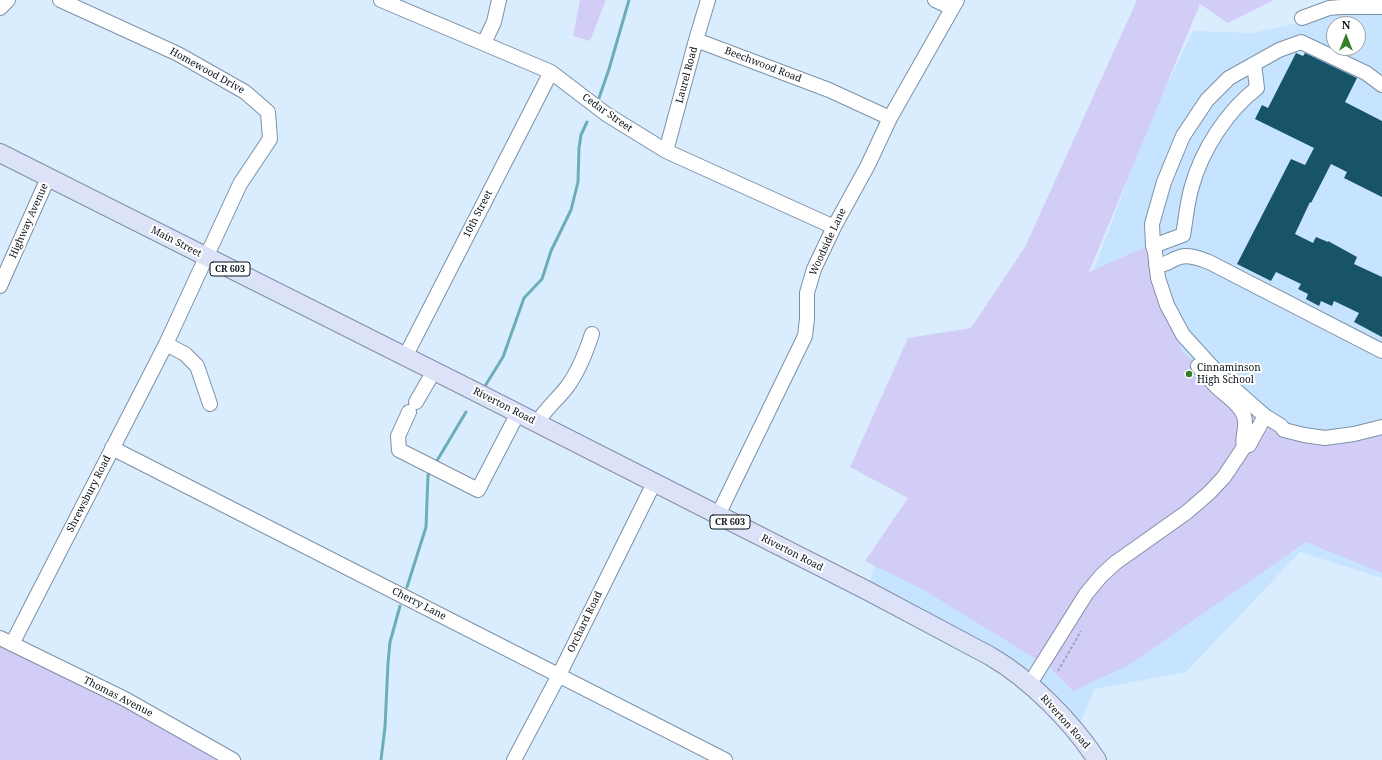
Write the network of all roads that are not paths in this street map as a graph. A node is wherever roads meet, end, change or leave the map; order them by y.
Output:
1 (8, 0) edge
2 (60, 0) edge
3 (381, 0) edge
4 (499, 0) edge
5 (708, 0) edge
6 (935, 0) edge
7 (955, 4) edge
8 (1382, 7) edge
9 (0, 8) edge
10 (1302, 18) dead end
11 (696, 40) junction
12 (484, 43) junction
13 (1254, 64) junction
14 (551, 72) junction
15 (1382, 84) edge
16 (890, 118) junction
17 (666, 151) junction
18 (0, 153) edge
19 (48, 178) junction
20 (834, 227) junction
21 (1153, 246) junction
22 (206, 257) junction
23 (1156, 265) junction
24 (0, 286) edge
25 (592, 334) dead end
26 (1183, 335) junction
27 (166, 344) junction
28 (1382, 351) edge
29 (405, 357) junction
30 (434, 371) junction
31 (460, 384) joint
32 (210, 404) dead end
33 (518, 413) junction
34 (1262, 414) junction
35 (538, 423) junction
36 (1382, 427) edge
37 (1284, 430) junction
38 (1246, 446) junction
39 (112, 448) junction
40 (654, 483) junction
41 (718, 516) junction
42 (6, 641) edge
43 (559, 675) junction
44 (1030, 685) junction
45 (233, 760) edge
46 (514, 760) edge
47 (725, 760) edge
48 (1097, 760) edge

1 - 9 street
2 - 22 street, Homewood Drive
3 - 12 street, Cedar Street
4 - 12 street
5 - 11 street, Laurel Road
6 - 7 street
7 - 16 street, Woodside Lane
8 - 10 street
11 - 16 street, Beechwood Road
11 - 17 street, Laurel Road
12 - 14 street, Cedar Street
13 - 15 street
13 - 21 street
13 - 21 street
14 - 17 street, Cedar Street
14 - 29 street, 10th Street
16 - 20 street, Woodside Lane
17 - 20 street, Cedar Street
18 - 19 main road, Main Street / CR 603
19 - 22 main road, Main Street / CR 603
19 - 24 street, Highway Avenue
20 - 41 street, Woodside Lane
21 - 23 street
22 - 27 street, Homewood Drive
22 - 29 main road, Main Street / CR 603
23 - 26 street
23 - 28 street
25 - 35 street
26 - 34 street
26 - 38 street
27 - 32 street
27 - 39 street, Shrewsbury Road
29 - 30 main road, Main Street / CR 603
30 - 31 main road, Main Street / CR 603
30 - 33 street
31 - 33 main road, Riverton Road / CR 603
33 - 35 main road, Riverton Road / CR 603
34 - 37 street
34 - 38 street
35 - 40 main road, Riverton Road / CR 603
36 - 37 street
37 - 38 street
38 - 44 street
39 - 42 street, Shrewsbury Road
39 - 43 street, Cherry Lane
40 - 41 main road, Riverton Road / CR 603
40 - 43 street, Orchard Road
41 - 44 main road, Riverton Road / CR 603
42 - 45 street, Thomas Avenue
43 - 46 street, Orchard Road
43 - 47 street, Cherry Lane
44 - 48 main road, Riverton Road / CR 603

